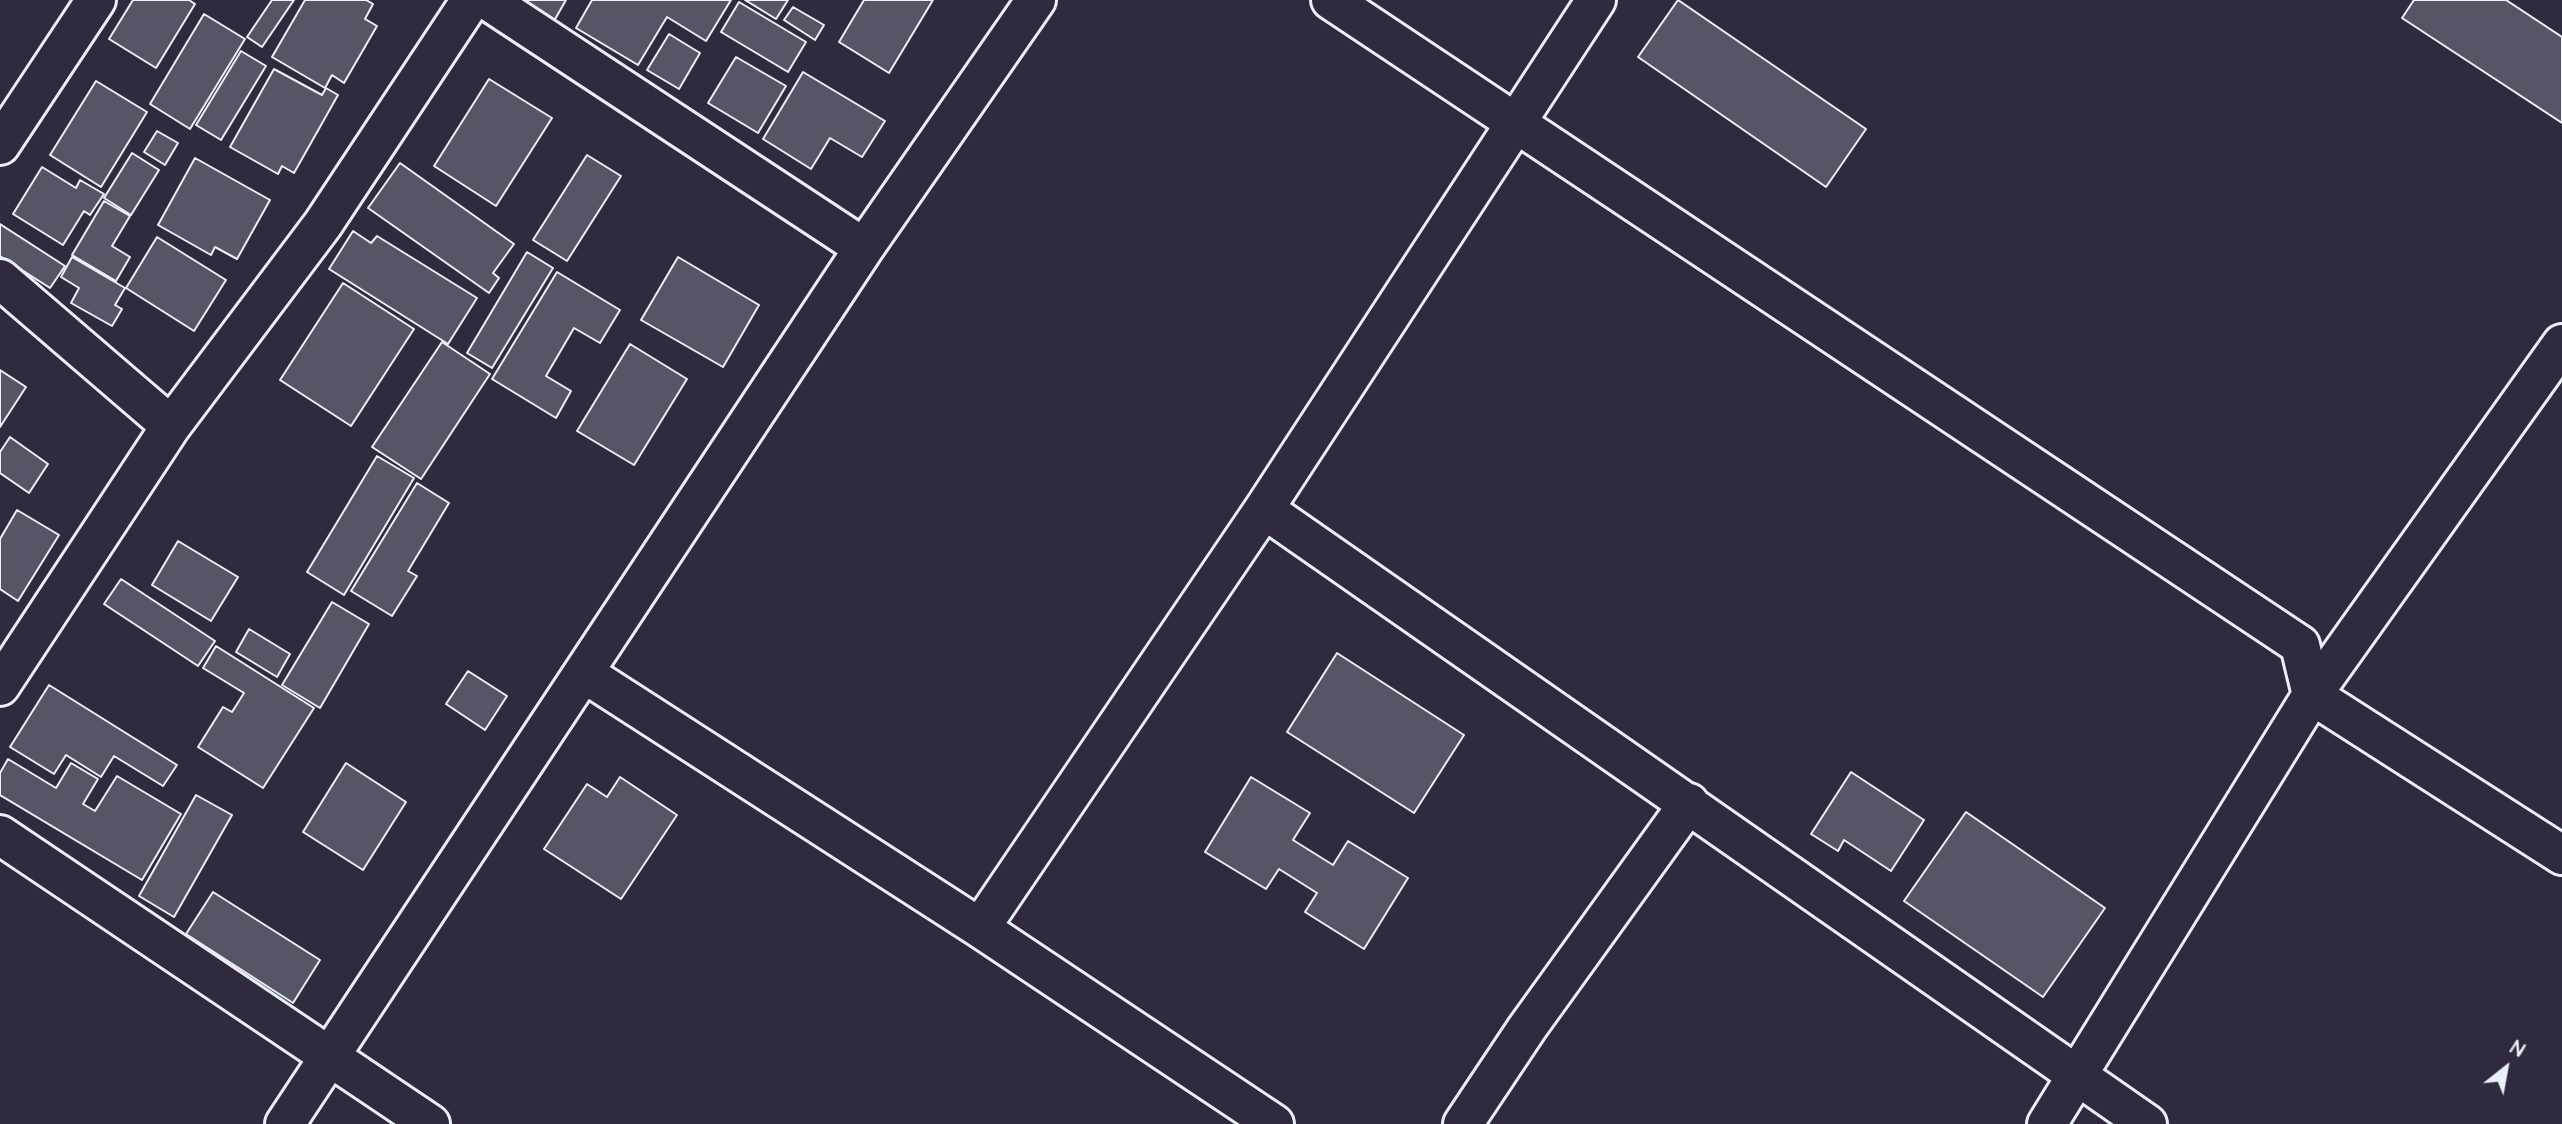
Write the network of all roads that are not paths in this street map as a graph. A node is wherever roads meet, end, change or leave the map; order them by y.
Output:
1 (96, 0) edge
2 (471, 0) edge
3 (487, 0) edge
4 (1037, 0) edge
5 (1332, 0) edge
6 (1596, 0) edge
7 (1516, 124) junction
8 (0, 145) edge
9 (864, 248) junction
10 (0, 279) edge
11 (2562, 344) edge
12 (171, 426) junction
13 (1265, 509) junction
14 (584, 674) junction
15 (0, 686) edge
16 (2312, 695) junction
17 (1689, 803) junction
18 (0, 835) edge
19 (2562, 855) edge
20 (980, 928) junction
21 (329, 1056) junction
22 (2078, 1076) junction
23 (285, 1124) edge
24 (430, 1124) edge
25 (1274, 1124) edge
26 (1463, 1124) edge
27 (2047, 1124) edge
28 (2147, 1124) edge

1 - 8 street
2 - 12 street
3 - 9 street
4 - 9 street
5 - 7 street
6 - 7 street
7 - 13 street
7 - 16 street
9 - 14 street
10 - 12 street
11 - 16 street
12 - 15 street
13 - 17 street
13 - 20 street
14 - 20 street
14 - 21 street
16 - 19 street
16 - 22 street
17 - 22 street
17 - 26 street
18 - 21 street
20 - 25 street
21 - 23 street
21 - 24 street
22 - 27 street
22 - 28 street

